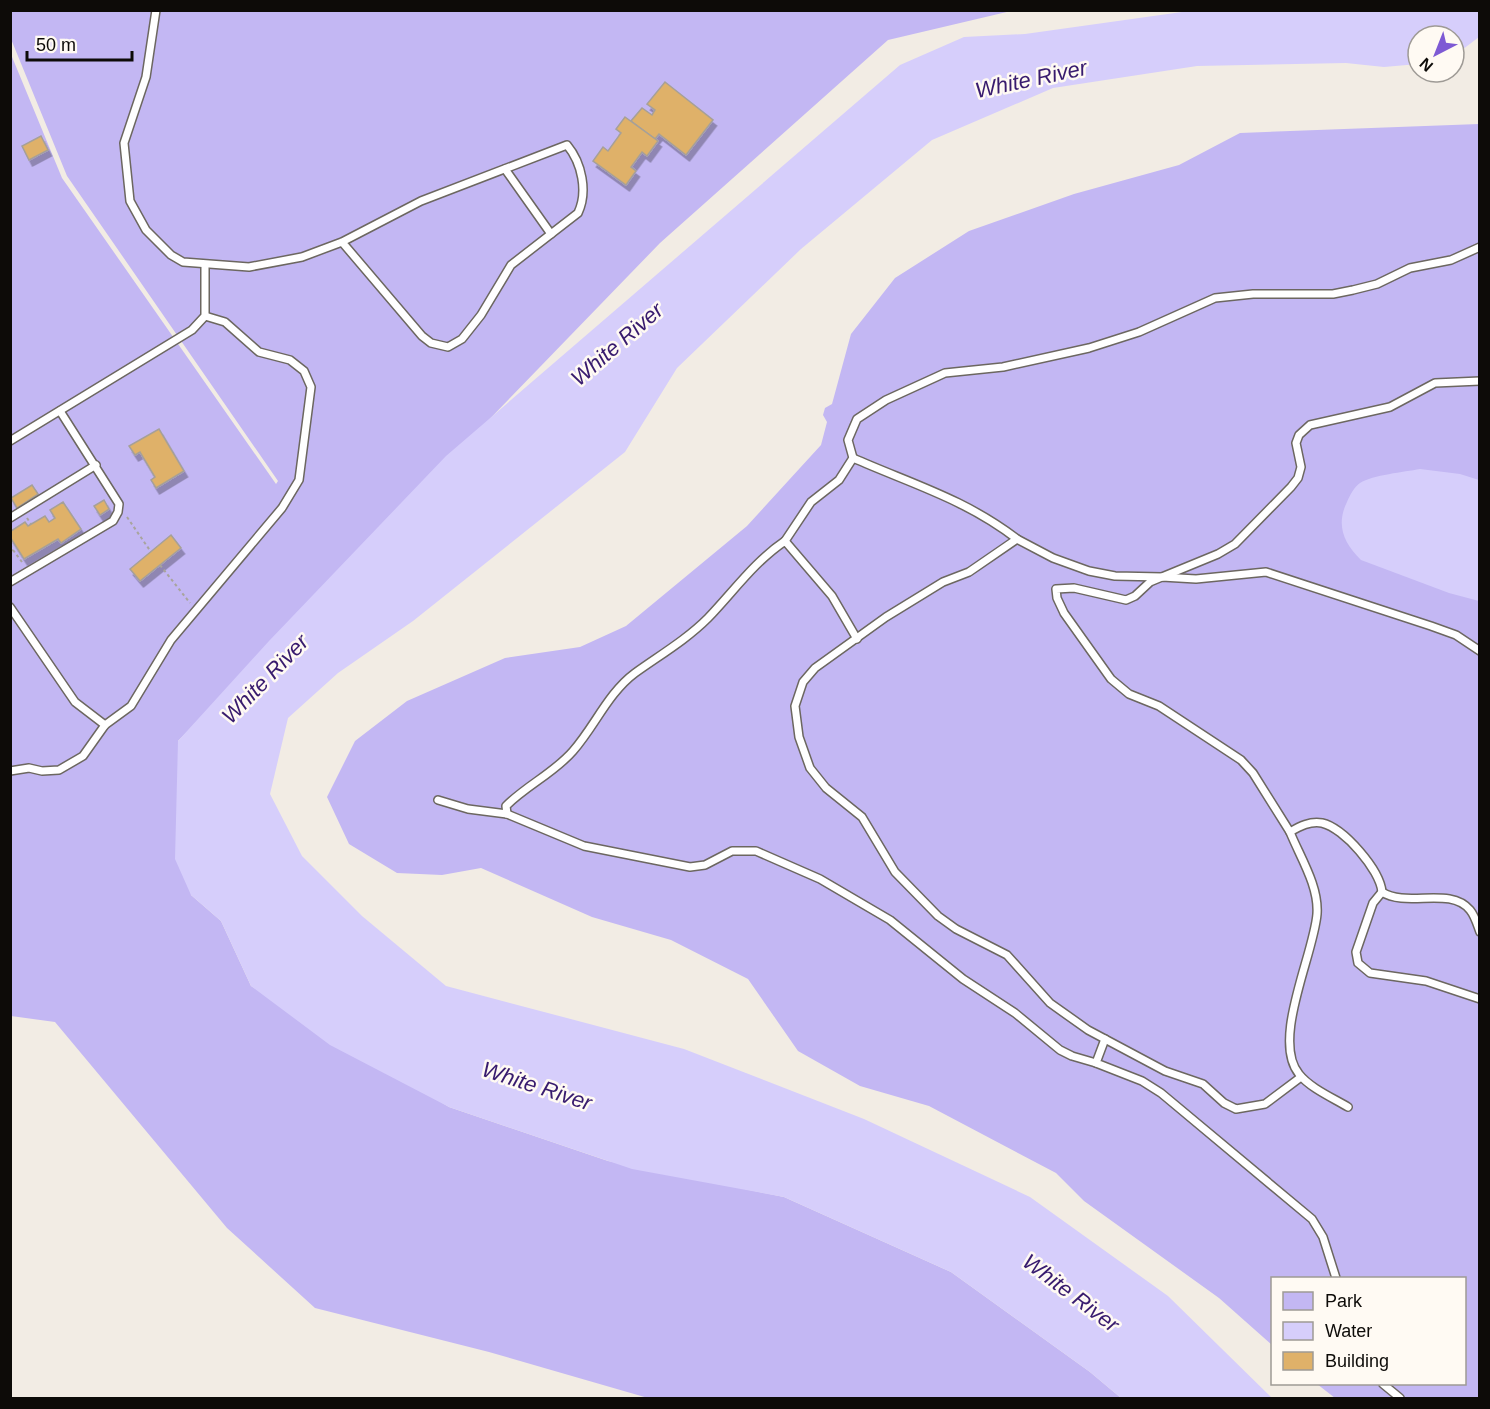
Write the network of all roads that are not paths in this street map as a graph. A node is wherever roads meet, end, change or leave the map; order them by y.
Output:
1 (156, 10) edge
2 (505, 169) junction
3 (551, 234) junction
4 (342, 242) junction
5 (1479, 247) edge
6 (205, 265) junction
7 (205, 316) junction
8 (1479, 381) edge
9 (60, 411) junction
10 (10, 441) edge
11 (853, 458) junction
12 (96, 465) junction
13 (10, 518) edge
14 (1017, 539) junction
15 (785, 540) junction
16 (1162, 577) junction
17 (10, 582) edge
18 (10, 607) edge
19 (857, 639) junction
20 (1479, 651) edge
21 (105, 725) junction
22 (10, 771) edge
23 (438, 800) dead end
24 (507, 814) junction
25 (1290, 832) junction
26 (1382, 892) junction
27 (1479, 932) edge
28 (1479, 999) edge
29 (1105, 1039) junction
30 (1096, 1063) junction
31 (1301, 1077) junction
32 (1348, 1107) dead end
33 (1336, 1277) edge
34 (1385, 1385) edge
35 (1400, 1398) edge

1 - 6 lane
2 - 3 lane
2 - 3 lane
2 - 4 lane
3 - 4 lane
4 - 6 lane
5 - 11 lane
6 - 7 lane
7 - 9 lane
7 - 21 lane
8 - 16 lane
9 - 10 lane
9 - 12 lane
11 - 14 lane
11 - 15 lane
12 - 13 lane
12 - 17 lane
14 - 16 lane
14 - 19 lane
15 - 19 lane
15 - 24 lane
16 - 20 lane
16 - 25 lane
18 - 21 lane
19 - 29 lane
21 - 22 lane
23 - 24 lane
24 - 30 lane
25 - 26 lane
25 - 31 lane
26 - 27 lane
26 - 28 lane
29 - 30 lane
29 - 31 lane
30 - 33 lane
31 - 32 lane
34 - 35 lane

